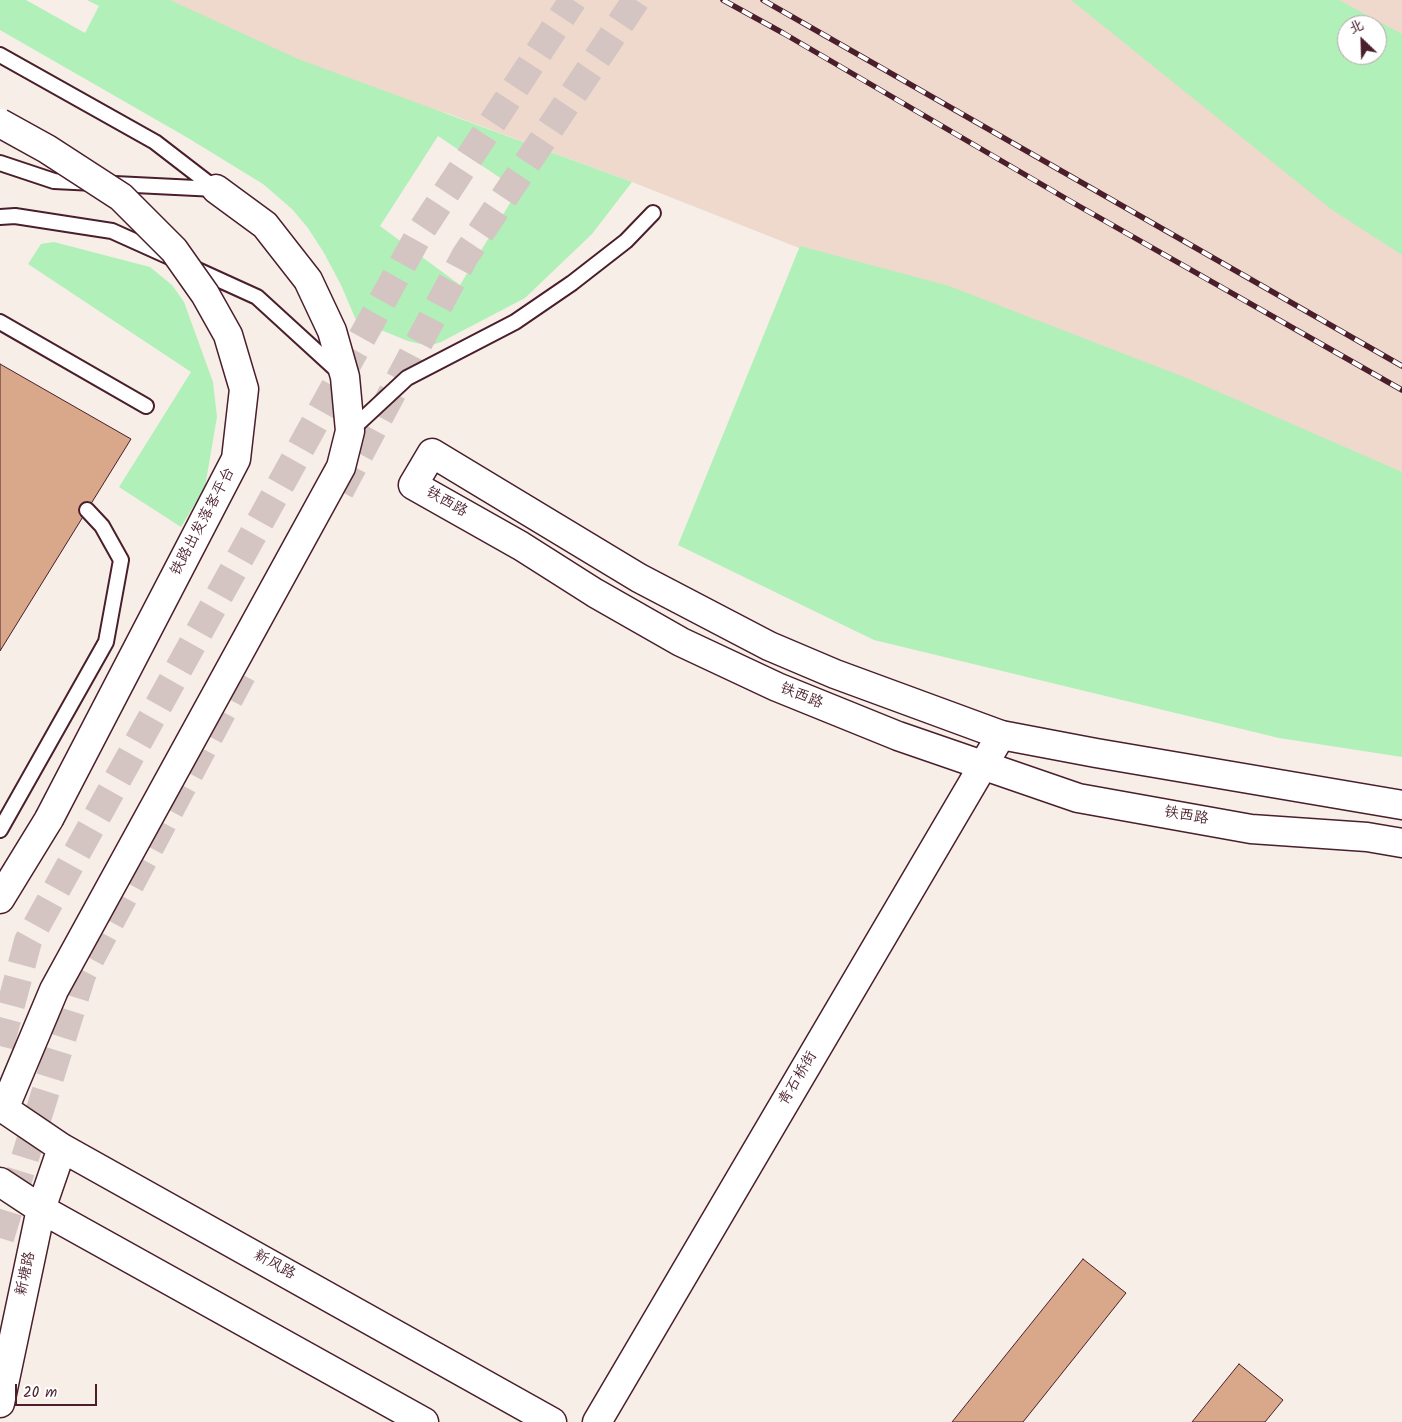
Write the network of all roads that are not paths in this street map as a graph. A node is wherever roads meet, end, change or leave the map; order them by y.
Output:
1 (0, 55) edge
2 (0, 123) edge
3 (0, 163) edge
4 (216, 189) junction
5 (653, 213) dead end
6 (0, 217) edge
7 (0, 322) edge
8 (345, 377) junction
9 (146, 406) dead end
10 (350, 431) junction
11 (87, 510) dead end
12 (1001, 735) junction
13 (984, 765) junction
14 (1402, 805) edge
15 (0, 830) edge
16 (1402, 844) edge
17 (0, 899) edge
18 (1, 1108) edge
19 (62, 1148) junction
20 (0, 1182) edge
21 (41, 1209) junction
22 (0, 1403) edge
23 (424, 1422) edge
24 (552, 1422) edge
25 (597, 1422) edge

1 - 4 lane
2 - 17 main road, 铁路出发落客平台, bridge
3 - 4 lane
4 - 8 main road
5 - 10 lane
6 - 8 lane
7 - 9 lane
8 - 10 main road
10 - 18 main road
11 - 15 lane
12 - 13 main road, 青石桥街
12 - 13 main road, 铁西路
12 - 14 main road, 铁西路
13 - 16 main road, 铁西路
13 - 25 main road, 青石桥街
18 - 19 main road, 新风路
19 - 21 main road, 新塘路
19 - 24 main road, 新风路
20 - 21 main road
21 - 22 main road, 新塘路
21 - 23 main road

